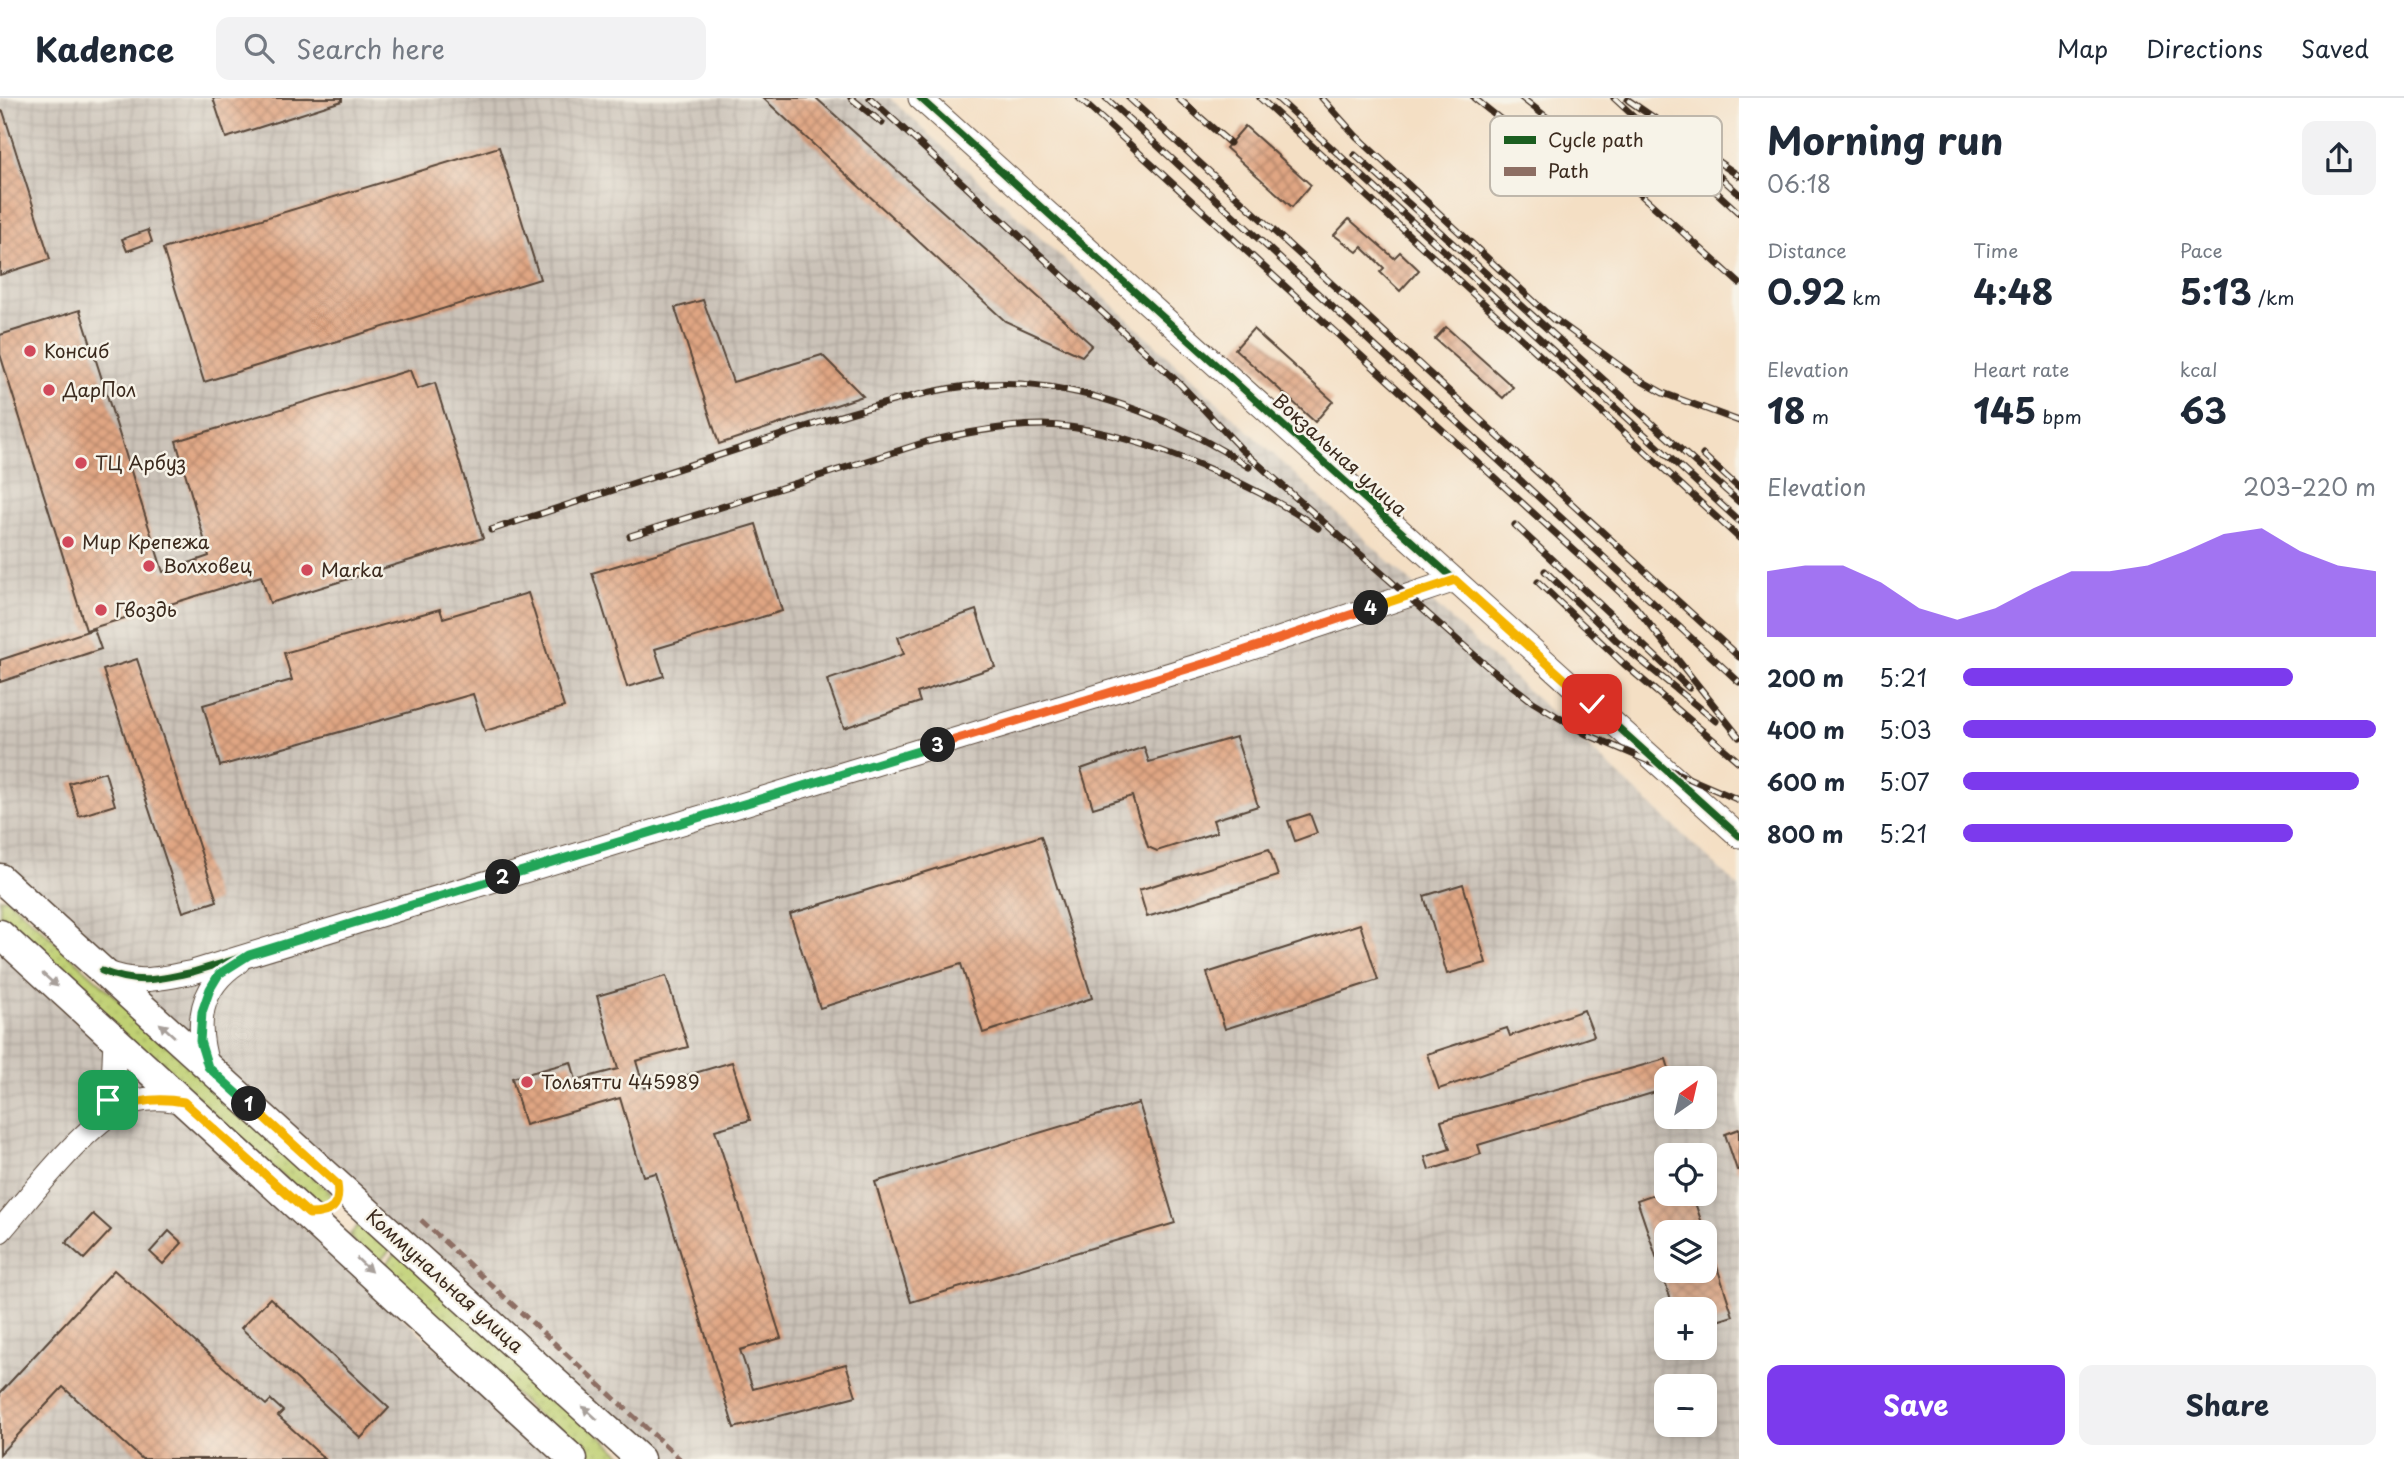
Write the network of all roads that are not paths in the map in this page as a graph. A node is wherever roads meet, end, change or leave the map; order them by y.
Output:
1 (920, 98) edge
2 (1455, 580) junction
3 (1739, 836) edge
4 (2, 881) edge
5 (0, 934) edge
6 (249, 955) junction
7 (102, 971) junction
8 (115, 1039) junction
9 (208, 1067) junction
10 (184, 1102) junction
11 (99, 1121) junction
12 (337, 1184) junction
13 (367, 1211) junction
14 (309, 1214) junction
15 (0, 1231) edge
16 (340, 1243) junction
17 (573, 1459) edge
18 (640, 1459) edge

1 - 2 street, Вокзальная улица
2 - 3 street, Вокзальная улица
2 - 6 street
4 - 7 main road, Коммунальная улица
5 -> 8 main road
6 - 7 street
6 - 9 street
9 -> 7 main road, Коммунальная улица
8 - 10 main road
8 - 11 street
9 - 12 main road, Коммунальная улица
10 - 11 street
10 - 14 main road
11 - 15 street
12 - 13 main road, Коммунальная улица
12 - 14 main road
13 - 16 main road
18 -> 13 main road, Коммунальная улица
14 - 16 main road
16 -> 17 main road

